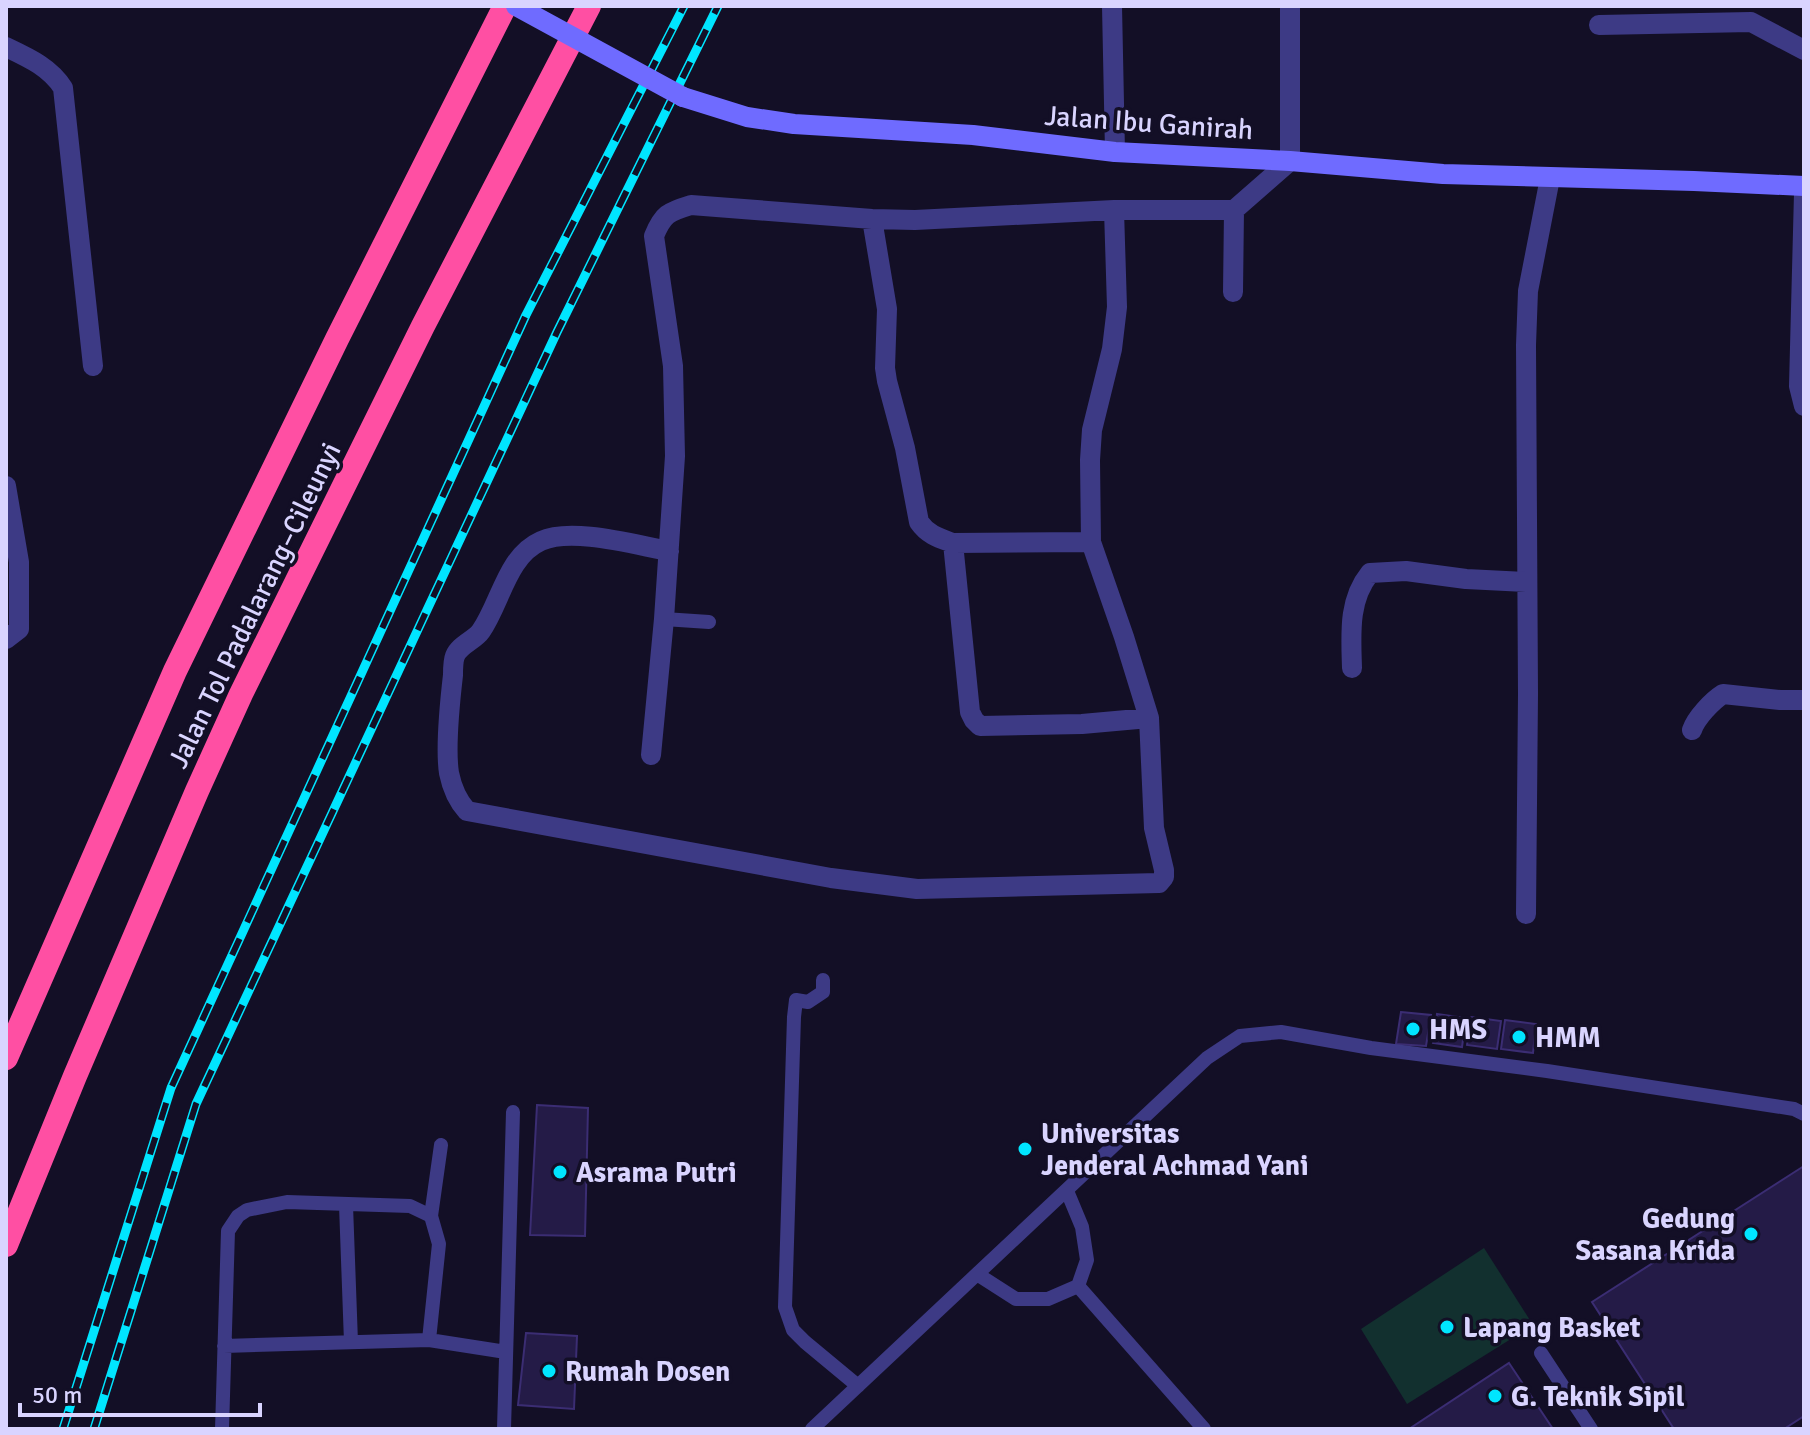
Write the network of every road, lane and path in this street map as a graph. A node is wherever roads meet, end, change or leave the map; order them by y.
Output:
1 (505, 6) edge
2 (516, 6) edge
3 (589, 6) edge
4 (1112, 6) edge
5 (1290, 6) edge
6 (1599, 25) dead end
7 (6, 47) edge
8 (1804, 50) edge
9 (1115, 152) junction
10 (1290, 161) junction
11 (1550, 178) junction
12 (1804, 186) edge
13 (1804, 193) edge
14 (1114, 210) junction
15 (1234, 210) junction
16 (872, 219) junction
17 (1233, 292) dead end
18 (93, 366) dead end
19 (1804, 406) edge
20 (6, 486) edge
21 (1091, 542) junction
22 (953, 543) junction
23 (669, 551) junction
24 (1526, 582) junction
25 (664, 619) junction
26 (709, 622) dead end
27 (6, 639) edge
28 (1352, 668) dead end
29 (1804, 700) edge
30 (1149, 718) junction
31 (1692, 730) dead end
32 (651, 755) dead end
33 (1526, 914) dead end
34 (823, 980) dead end
35 (6, 1058) edge
36 (513, 1112) dead end
37 (1804, 1114) edge
38 (441, 1145) dead end
39 (1067, 1191) junction
40 (346, 1205) junction
41 (431, 1216) junction
42 (6, 1245) edge
43 (977, 1274) junction
44 (1078, 1286) junction
45 (429, 1340) junction
46 (351, 1342) junction
47 (224, 1346) junction
48 (506, 1352) junction
49 (1541, 1353) dead end
50 (858, 1386) junction
51 (222, 1429) edge
52 (504, 1429) edge
53 (812, 1429) edge
54 (1204, 1429) edge
55 (1591, 1429) edge

1 - 35 highway, Jalan Tol Padalarang–Cileunyi
2 - 9 main road, Jalan Ibu Ganirah, bridge
3 - 42 highway, Jalan Tol Padalarang–Cileunyi
4 - 9 street
5 - 10 street
6 - 8 street
7 - 18 street
9 - 10 main road, Jalan Ibu Ganirah
10 - 11 main road, Jalan Ibu Ganirah
10 - 15 street
11 - 12 main road, Jalan Ibu Ganirah
11 - 24 street
13 - 19 street
14 - 15 street
14 - 16 street
14 - 21 street
15 - 17 street
16 - 22 street
16 - 23 street
20 - 27 street
21 - 22 street
21 - 30 street
22 - 30 street
23 - 25 street
23 - 30 street
24 - 28 street
24 - 33 street
25 - 26 lane
25 - 32 street
29 - 31 street
34 - 50 lane
36 - 48 lane
37 - 39 lane
38 - 41 lane
39 - 43 lane
39 - 44 lane
40 - 41 lane
40 - 46 lane
40 - 47 lane
41 - 45 lane
43 - 44 lane
43 - 50 lane
44 - 54 lane
45 - 46 lane
45 - 48 lane
46 - 47 lane
47 - 51 lane
48 - 52 lane
49 - 55 lane
50 - 53 lane

